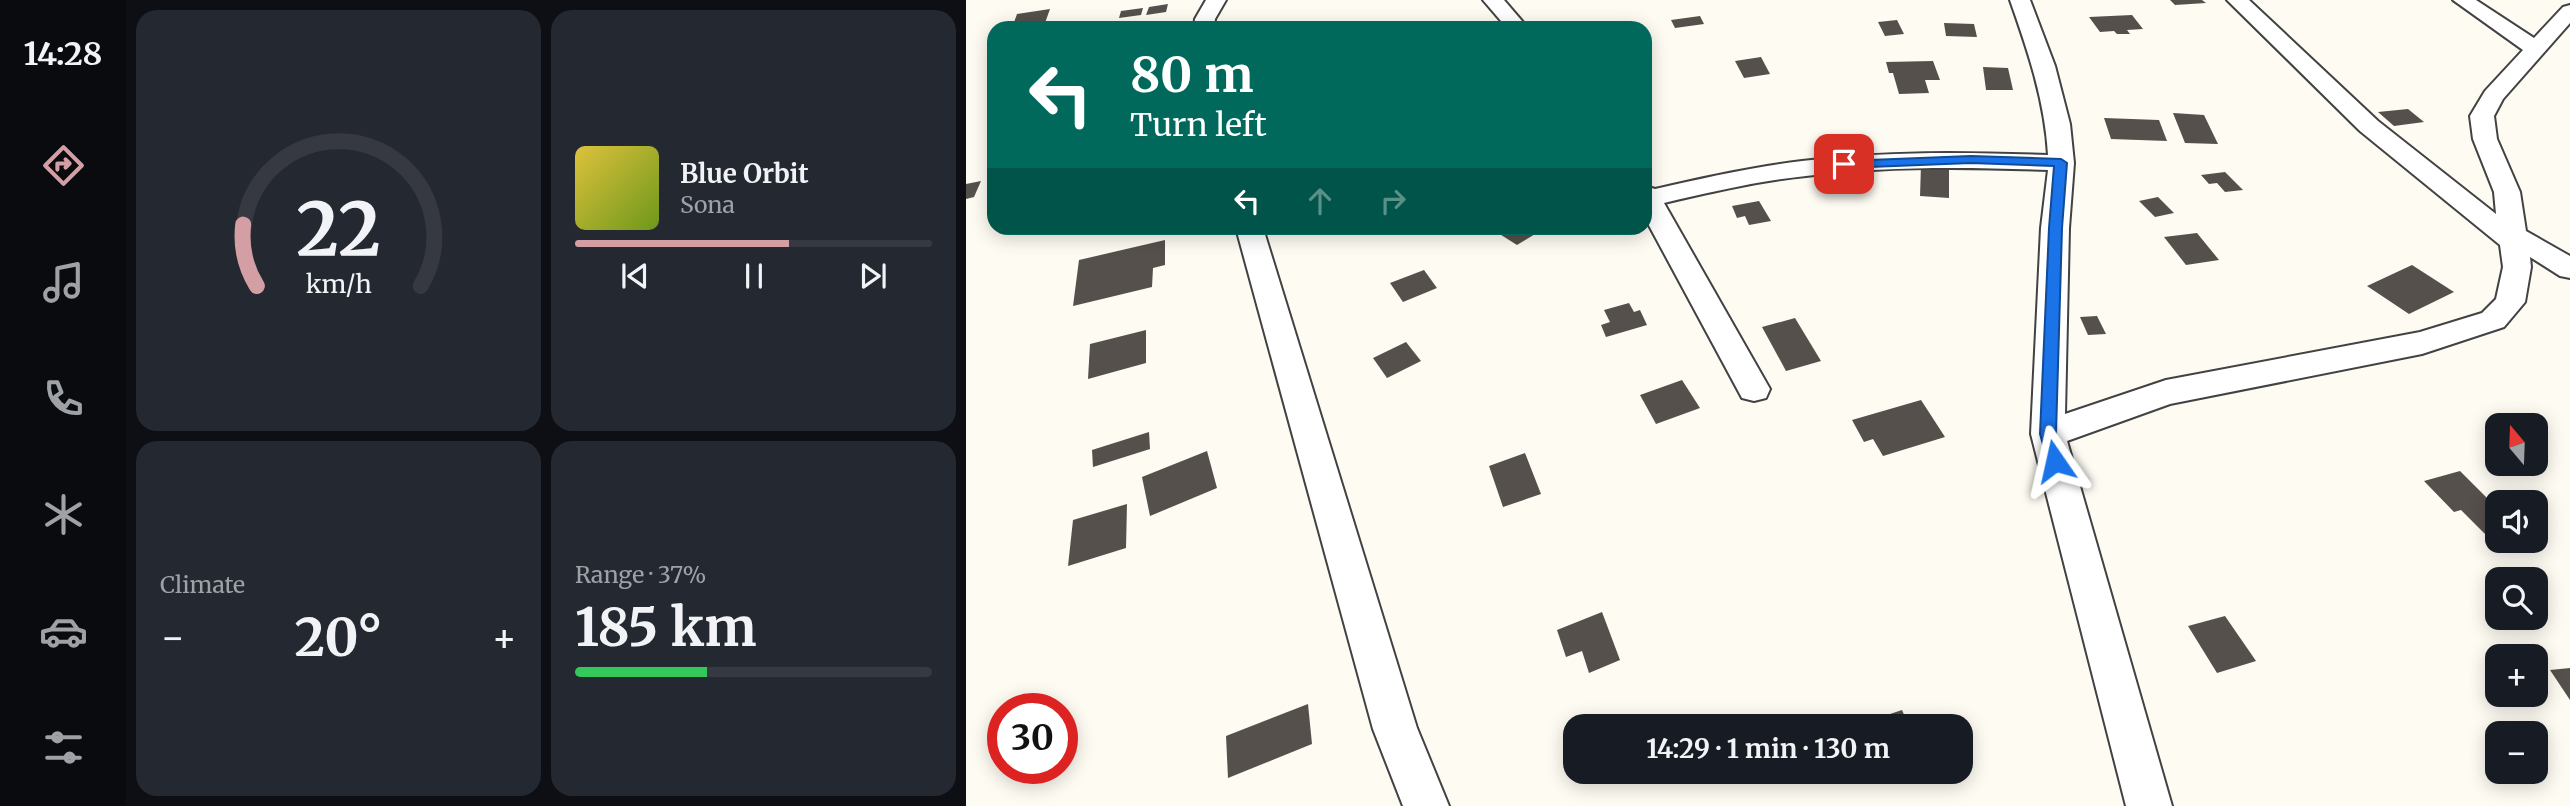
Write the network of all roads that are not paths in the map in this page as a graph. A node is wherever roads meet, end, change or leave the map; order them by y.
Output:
1 (1216, 0) edge
2 (1493, 0) edge
3 (2020, 0) edge
4 (2237, 0) edge
5 (2463, 0) edge
6 (2570, 11) edge
7 (1205, 21) edge
8 (1512, 21) edge
9 (2535, 49) junction
10 (2061, 163) junction
11 (1652, 196) edge
12 (1652, 208) edge
13 (1251, 235) edge
14 (2513, 239) junction
15 (2570, 270) edge
16 (1754, 389) dead end
17 (2048, 434) junction
18 (1426, 806) edge
19 (2149, 806) edge

1 - 7 street
2 - 8 street
3 - 10 street
4 - 14 street
5 - 9 street
6 - 9 street
9 - 14 street
10 - 11 street
10 - 17 street
12 - 16 street
13 - 18 street
14 - 15 street
14 - 17 street
17 - 19 street

